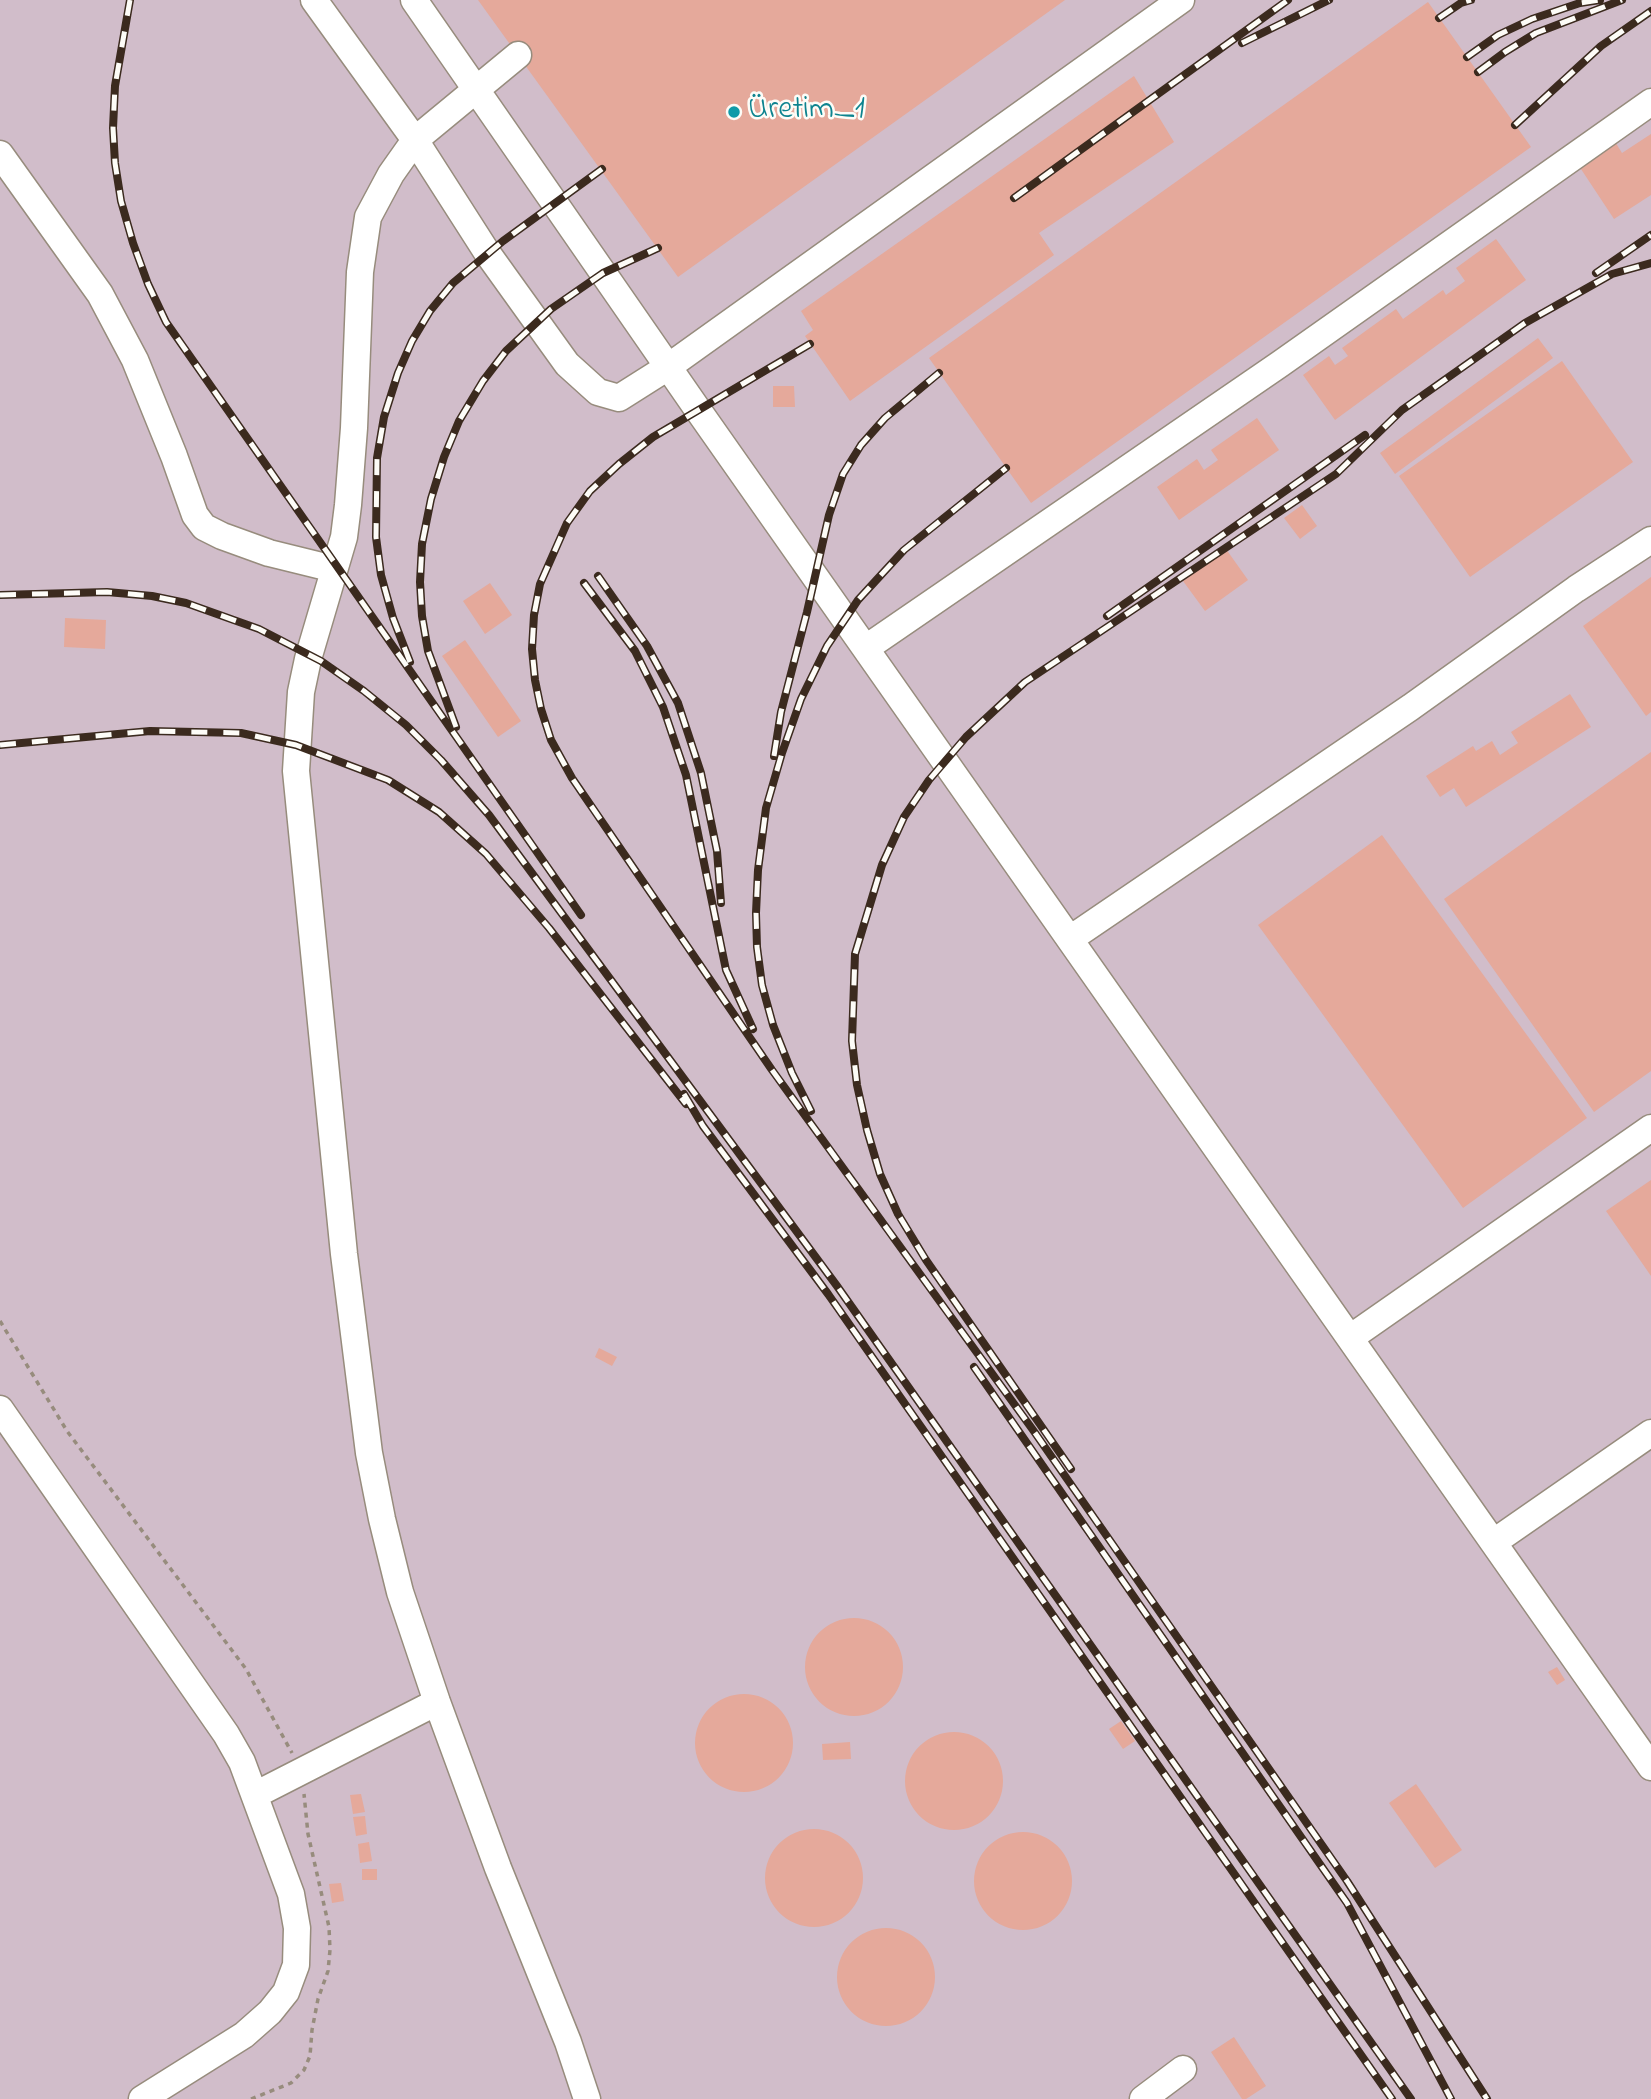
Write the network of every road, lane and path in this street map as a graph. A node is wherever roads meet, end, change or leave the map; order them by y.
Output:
1 (314, 0) edge
2 (414, 0) edge
3 (1181, 0) edge
4 (519, 55) dead end
5 (476, 90) junction
6 (1651, 102) edge
7 (415, 140) junction
8 (0, 154) edge
9 (668, 367) junction
10 (1651, 540) edge
11 (334, 569) junction
12 (866, 648) junction
13 (1070, 939) junction
14 (1651, 1129) edge
15 (0, 1321) edge
16 (1350, 1338) junction
17 (0, 1409) edge
18 (1651, 1433) edge
19 (1494, 1542) junction
20 (437, 1702) junction
21 (1651, 1767) edge
22 (301, 1772) junction
23 (255, 1796) junction
24 (1183, 2070) dead end
25 (142, 2099) edge
26 (587, 2099) edge
27 (1143, 2099) edge

1 - 7 lane
2 - 5 lane
3 - 9 lane
4 - 5 lane
5 - 7 lane
5 - 9 lane
6 - 12 lane
7 - 9 lane
7 - 11 lane
8 - 11 lane
9 - 12 lane
10 - 13 lane
11 - 20 lane
12 - 13 lane
13 - 16 lane
14 - 16 lane
15 - 22 path
16 - 19 lane
17 - 23 lane
18 - 19 lane
19 - 21 lane
20 - 22 lane
20 - 26 lane
22 - 23 lane
23 - 25 lane
24 - 27 lane

